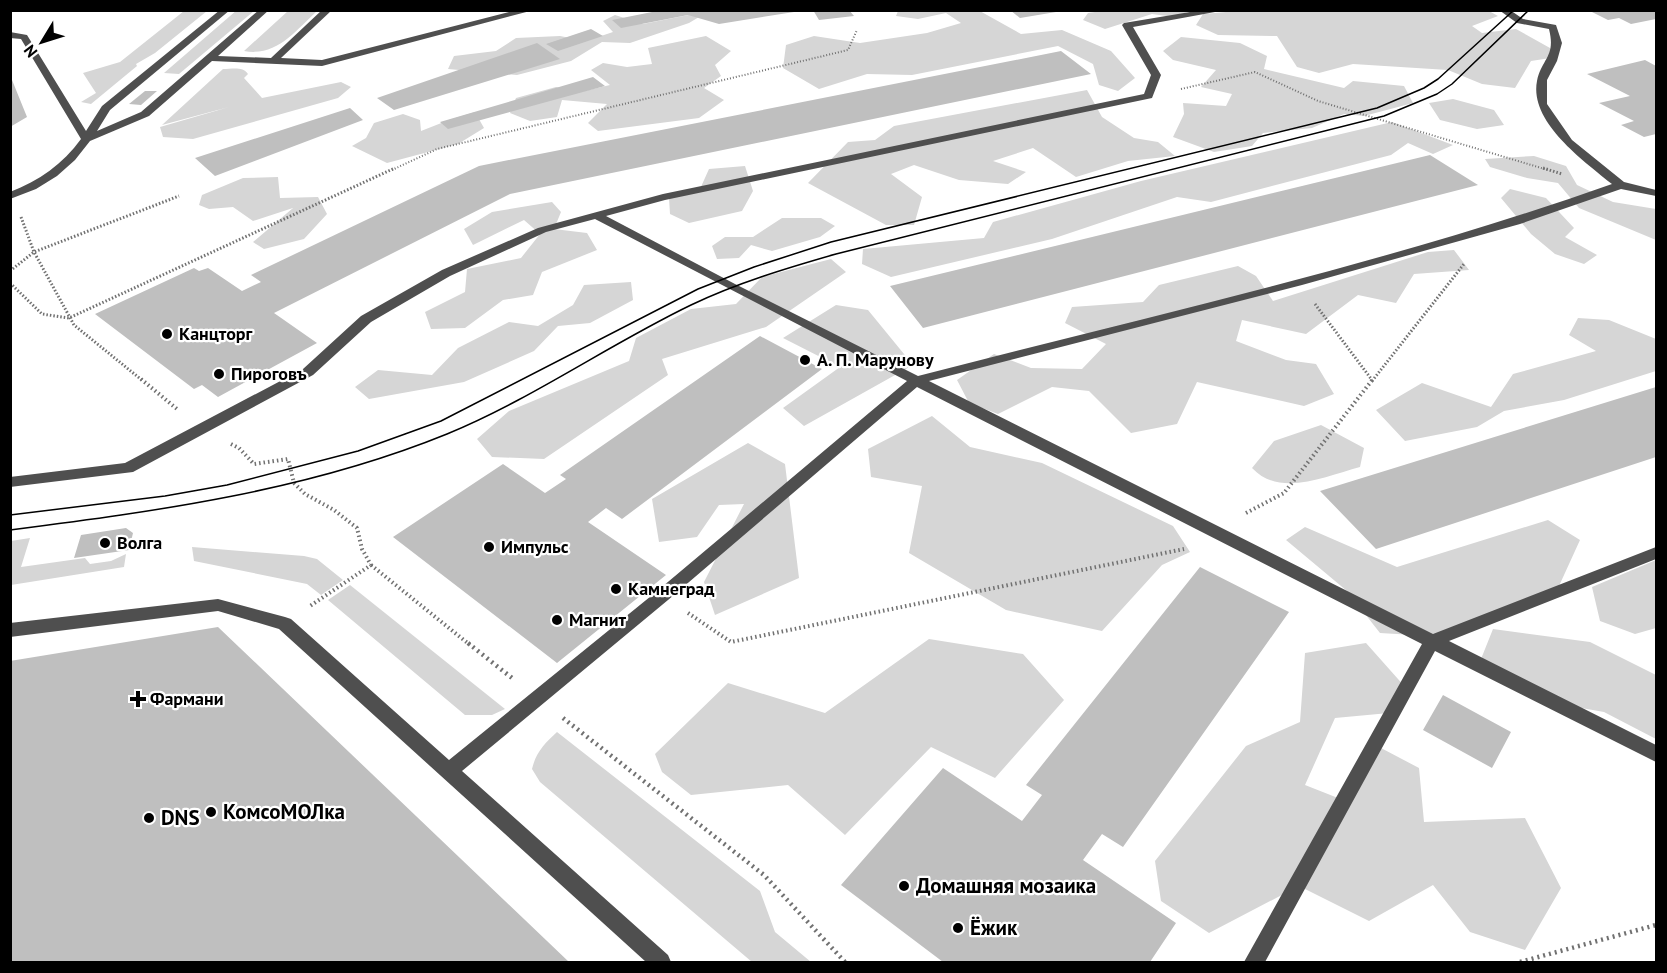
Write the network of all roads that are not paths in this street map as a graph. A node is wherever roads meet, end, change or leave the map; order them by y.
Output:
1 (226, 10) edge
2 (265, 10) edge
3 (328, 10) edge
4 (530, 10) edge
5 (1222, 10) edge
6 (1503, 10) edge
7 (10, 35) edge
8 (210, 58) junction
9 (273, 61) junction
10 (86, 139) junction
11 (1614, 187) junction
12 (1656, 193) edge
13 (10, 196) edge
14 (594, 214) junction
15 (917, 380) junction
16 (10, 482) edge
17 (1656, 553) edge
18 (10, 630) edge
19 (1432, 641) junction
20 (1656, 754) edge
21 (449, 771) junction
22 (661, 963) edge
23 (1254, 963) edge

1 - 10 street
2 - 8 street
3 - 9 street
4 - 9 street
5 - 14 street
6 - 11 street
7 - 10 street
8 - 9 street
8 - 10 street
10 - 13 street
11 - 12 street
11 - 15 street
14 - 15 street
14 - 16 street
15 - 19 street
15 - 21 street
17 - 19 street
18 - 21 street
19 - 20 street
19 - 23 street
21 - 22 street

